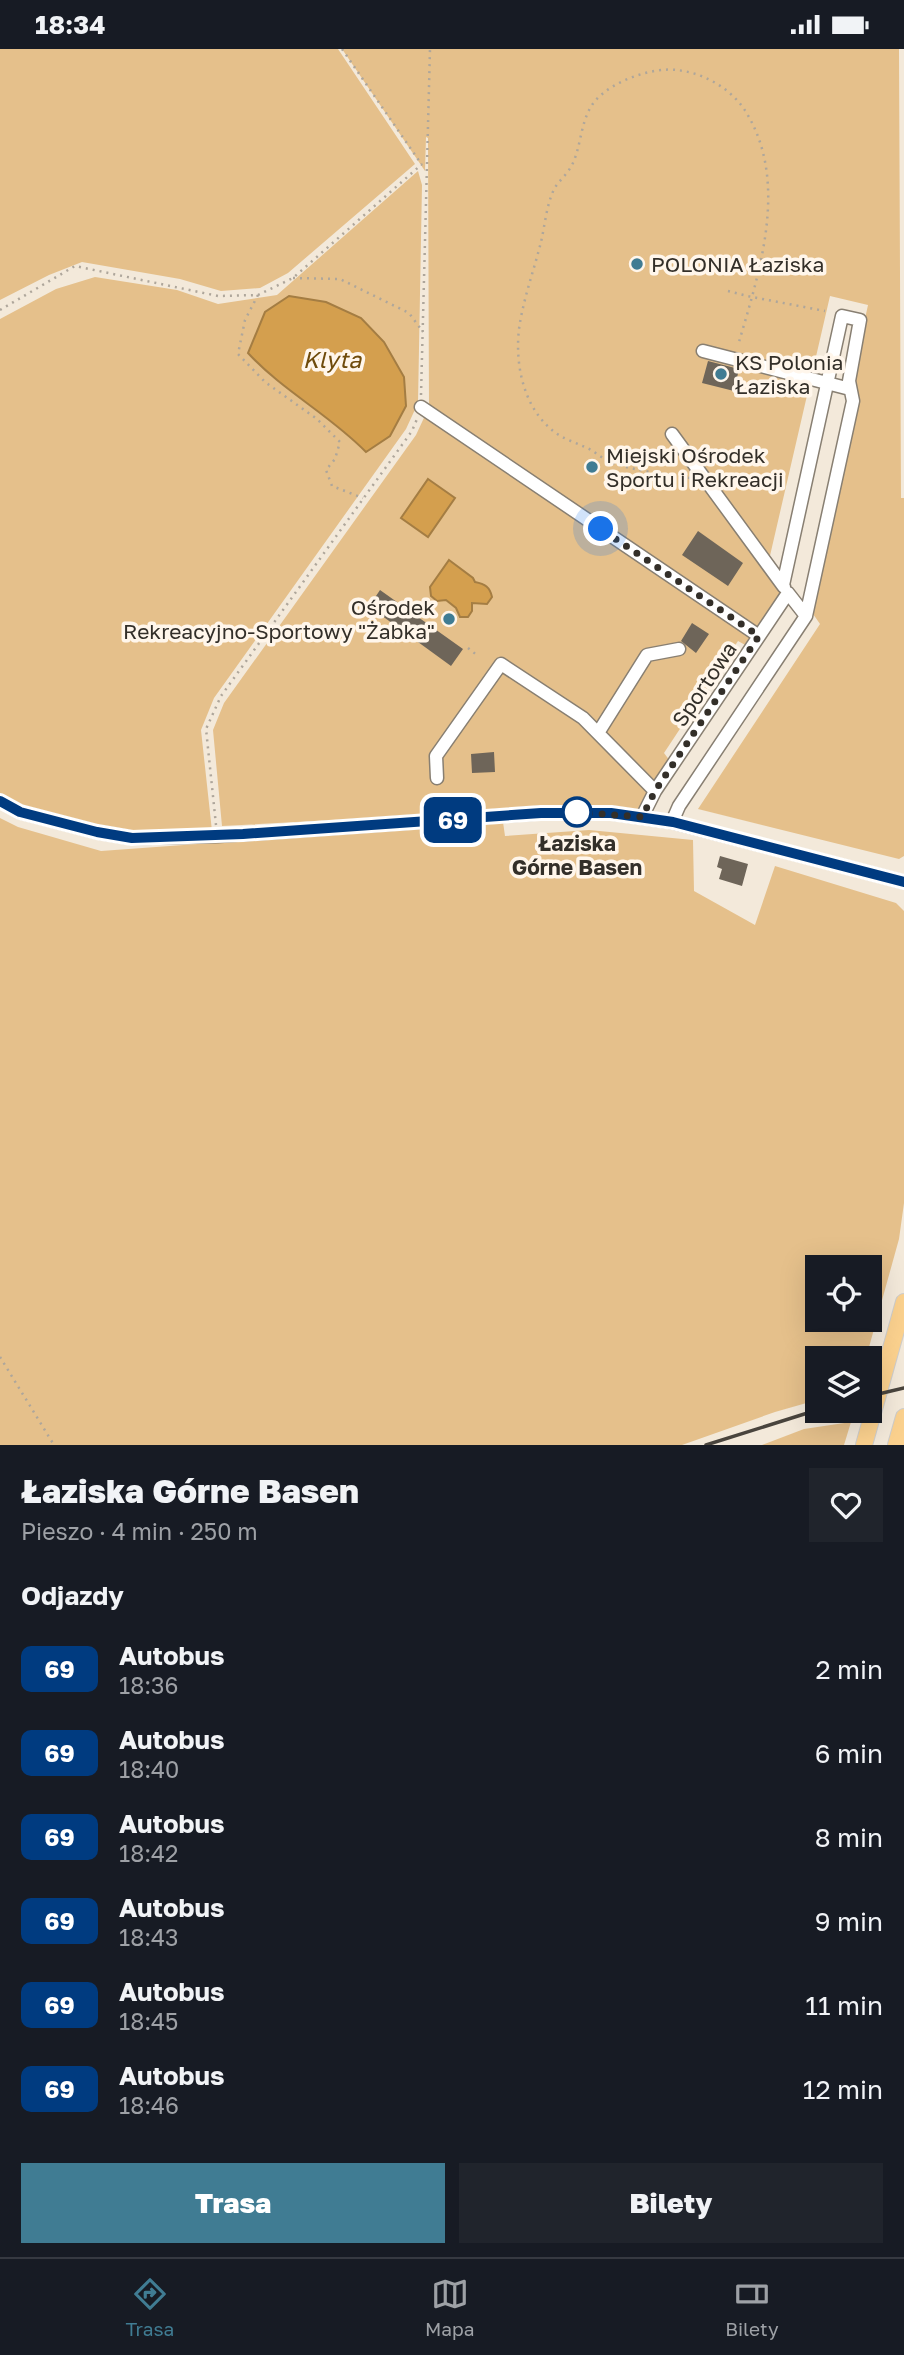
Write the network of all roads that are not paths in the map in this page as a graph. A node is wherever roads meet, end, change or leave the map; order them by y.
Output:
1 (704, 351) dead end
2 (827, 383) junction
3 (850, 389) junction
4 (421, 407) road end
5 (672, 434) dead end
6 (785, 589) junction
7 (806, 616) junction
8 (759, 636) junction
9 (679, 649) dead end
10 (598, 733) junction
11 (437, 778) dead end
12 (655, 791) junction
13 (0, 801) edge
14 (642, 817) junction
15 (673, 822) junction
16 (902, 879) edge
17 (904, 1302) edge
18 (904, 1417) edge
19 (864, 1445) edge
20 (896, 1445) edge

1 - 2 street
2 - 3 street
2 - 3 street
2 - 6 street
3 - 7 street
4 - 8 street
5 - 6 street
6 - 7 street
6 - 8 street, Sportowa
7 - 15 street
8 - 12 street, Sportowa
9 - 10 street
10 - 11 street
10 - 12 street
12 - 14 street, Sportowa
13 - 14 street
14 - 15 street
15 - 16 street
17 - 19 main road
18 - 20 main road

